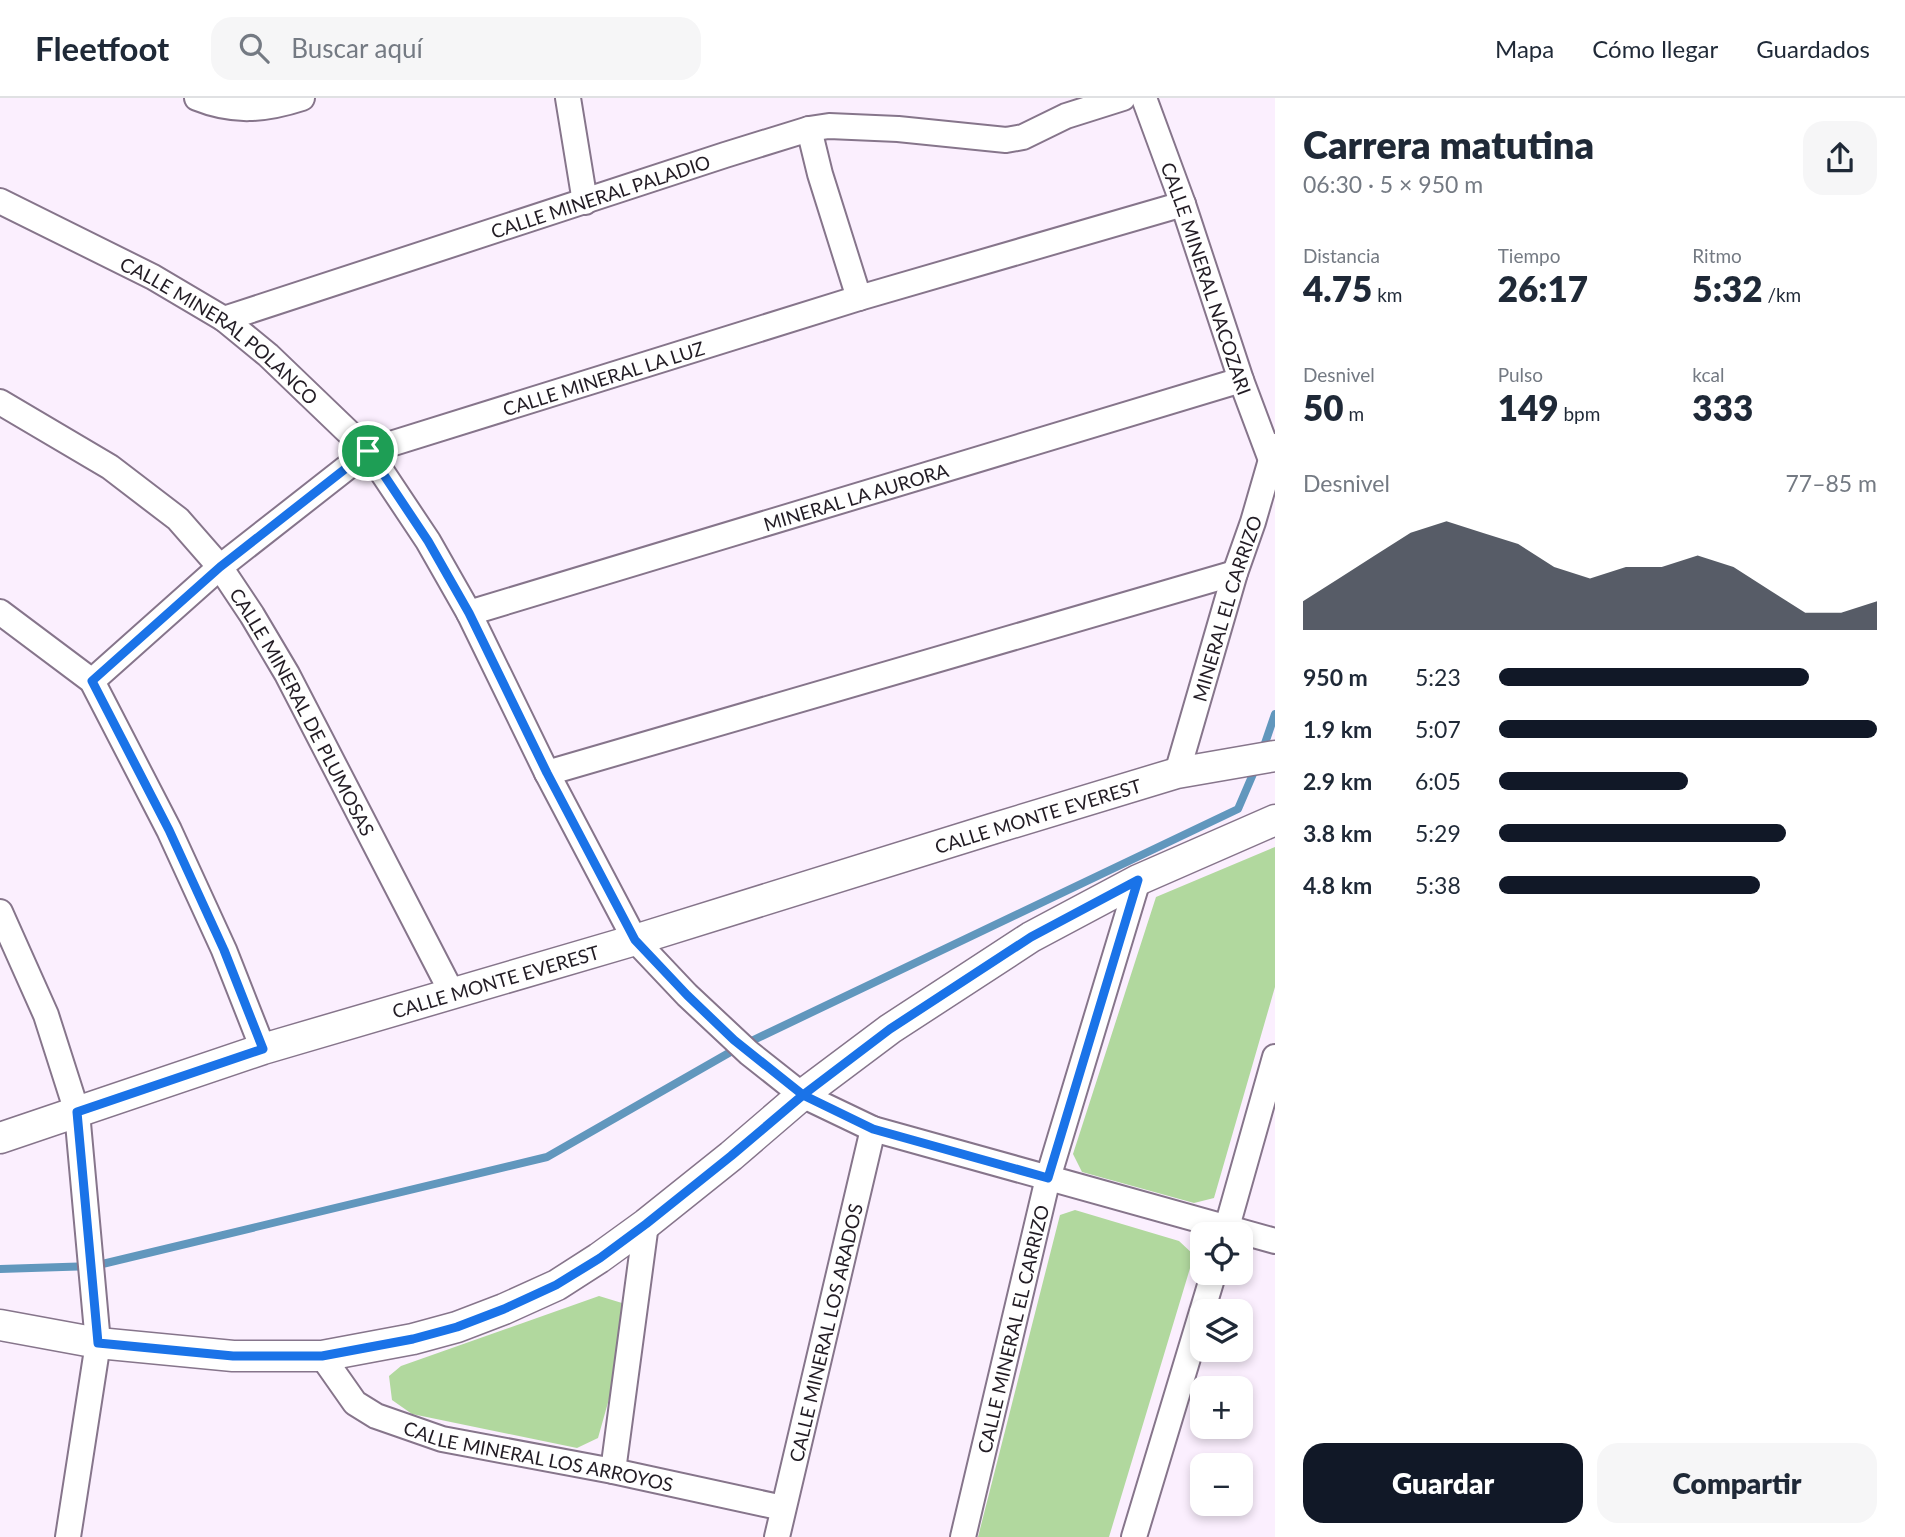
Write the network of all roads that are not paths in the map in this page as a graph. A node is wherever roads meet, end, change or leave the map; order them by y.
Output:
1 (197, 98) edge
2 (302, 98) edge
3 (568, 98) edge
4 (1123, 98) edge
5 (1144, 98) edge
6 (809, 129) junction
7 (0, 201) edge
8 (585, 202) junction
9 (1183, 204) junction
10 (859, 298) junction
11 (224, 318) junction
12 (1241, 380) junction
13 (0, 402) edge
14 (368, 451) junction
15 (1273, 452) edge
16 (220, 567) junction
17 (1235, 573) junction
18 (0, 612) edge
19 (469, 613) junction
20 (92, 681) junction
21 (1275, 756) edge
22 (547, 773) junction
23 (1177, 773) junction
24 (1275, 820) edge
25 (1138, 880) junction
26 (0, 912) edge
27 (635, 940) junction
28 (452, 993) junction
29 (263, 1049) junction
30 (1275, 1057) edge
31 (803, 1095) junction
32 (77, 1112) junction
33 (873, 1129) junction
34 (0, 1138) edge
35 (1048, 1178) junction
36 (1196, 1222) edge
37 (1229, 1222) edge
38 (646, 1224) junction
39 (1253, 1237) edge
40 (1275, 1241) edge
41 (1210, 1285) edge
42 (0, 1325) edge
43 (98, 1343) junction
44 (322, 1356) junction
45 (613, 1471) junction
46 (783, 1507) junction
47 (68, 1537) edge
48 (776, 1537) edge
49 (963, 1537) edge
50 (1135, 1537) edge

1 - 2 street
3 - 8 street
4 - 6 street, CALLE MINERAL PALADIO
5 - 9 street, CALLE MINERAL NACOZARI
6 - 8 street, CALLE MINERAL PALADIO
6 - 10 street
7 - 11 street, CALLE MINERAL POLANCO
8 - 11 street, CALLE MINERAL PALADIO
9 - 10 street, CALLE MINERAL LA LUZ
9 - 12 street, CALLE MINERAL NACOZARI
10 - 14 street, CALLE MINERAL LA LUZ
11 - 14 street, CALLE MINERAL POLANCO
12 - 15 street, CALLE MINERAL NACOZARI
12 - 19 street, MINERAL LA AURORA
13 - 16 street, CALLE MINERAL DE PLUMOSAS
14 - 16 street, CALLE MINERAL LA LUZ
14 - 19 street, CALLE MINERAL POLANCO
15 - 17 street, MINERAL EL CARRIZO
16 - 20 street, CALLE MINERAL LA LUZ
16 - 28 street, CALLE MINERAL DE PLUMOSAS
17 - 22 street
17 - 23 street, MINERAL EL CARRIZO
18 - 20 street
19 - 22 street, CALLE MINERAL POLANCO
20 - 29 street
21 - 23 street, CALLE MONTE EVEREST
22 - 27 street, CALLE MINERAL POLANCO
23 - 27 street, CALLE MONTE EVEREST
24 - 25 street
25 - 31 street
25 - 35 street, CALLE MINERAL EL CARRIZO
26 - 32 street
27 - 28 street, CALLE MONTE EVEREST
27 - 31 street, CALLE MINERAL POLANCO
28 - 29 street, CALLE MONTE EVEREST
29 - 32 street, CALLE MONTE EVEREST
30 - 37 street
31 - 33 street, CALLE MINERAL POLANCO
31 - 38 street
32 - 34 street, CALLE MONTE EVEREST
32 - 43 street
33 - 35 street, CALLE MINERAL POLANCO
33 - 46 street, CALLE MINERAL LOS ARADOS
35 - 36 street, CALLE MINERAL POLANCO
35 - 49 street, CALLE MINERAL EL CARRIZO
38 - 44 street
38 - 45 street
39 - 40 street, CALLE MINERAL POLANCO
41 - 50 street
42 - 43 street
43 - 44 street
43 - 47 street
44 - 45 street, CALLE MINERAL LOS ARROYOS
45 - 46 street, CALLE MINERAL LOS ARROYOS
46 - 48 street, CALLE MINERAL LOS ARADOS

